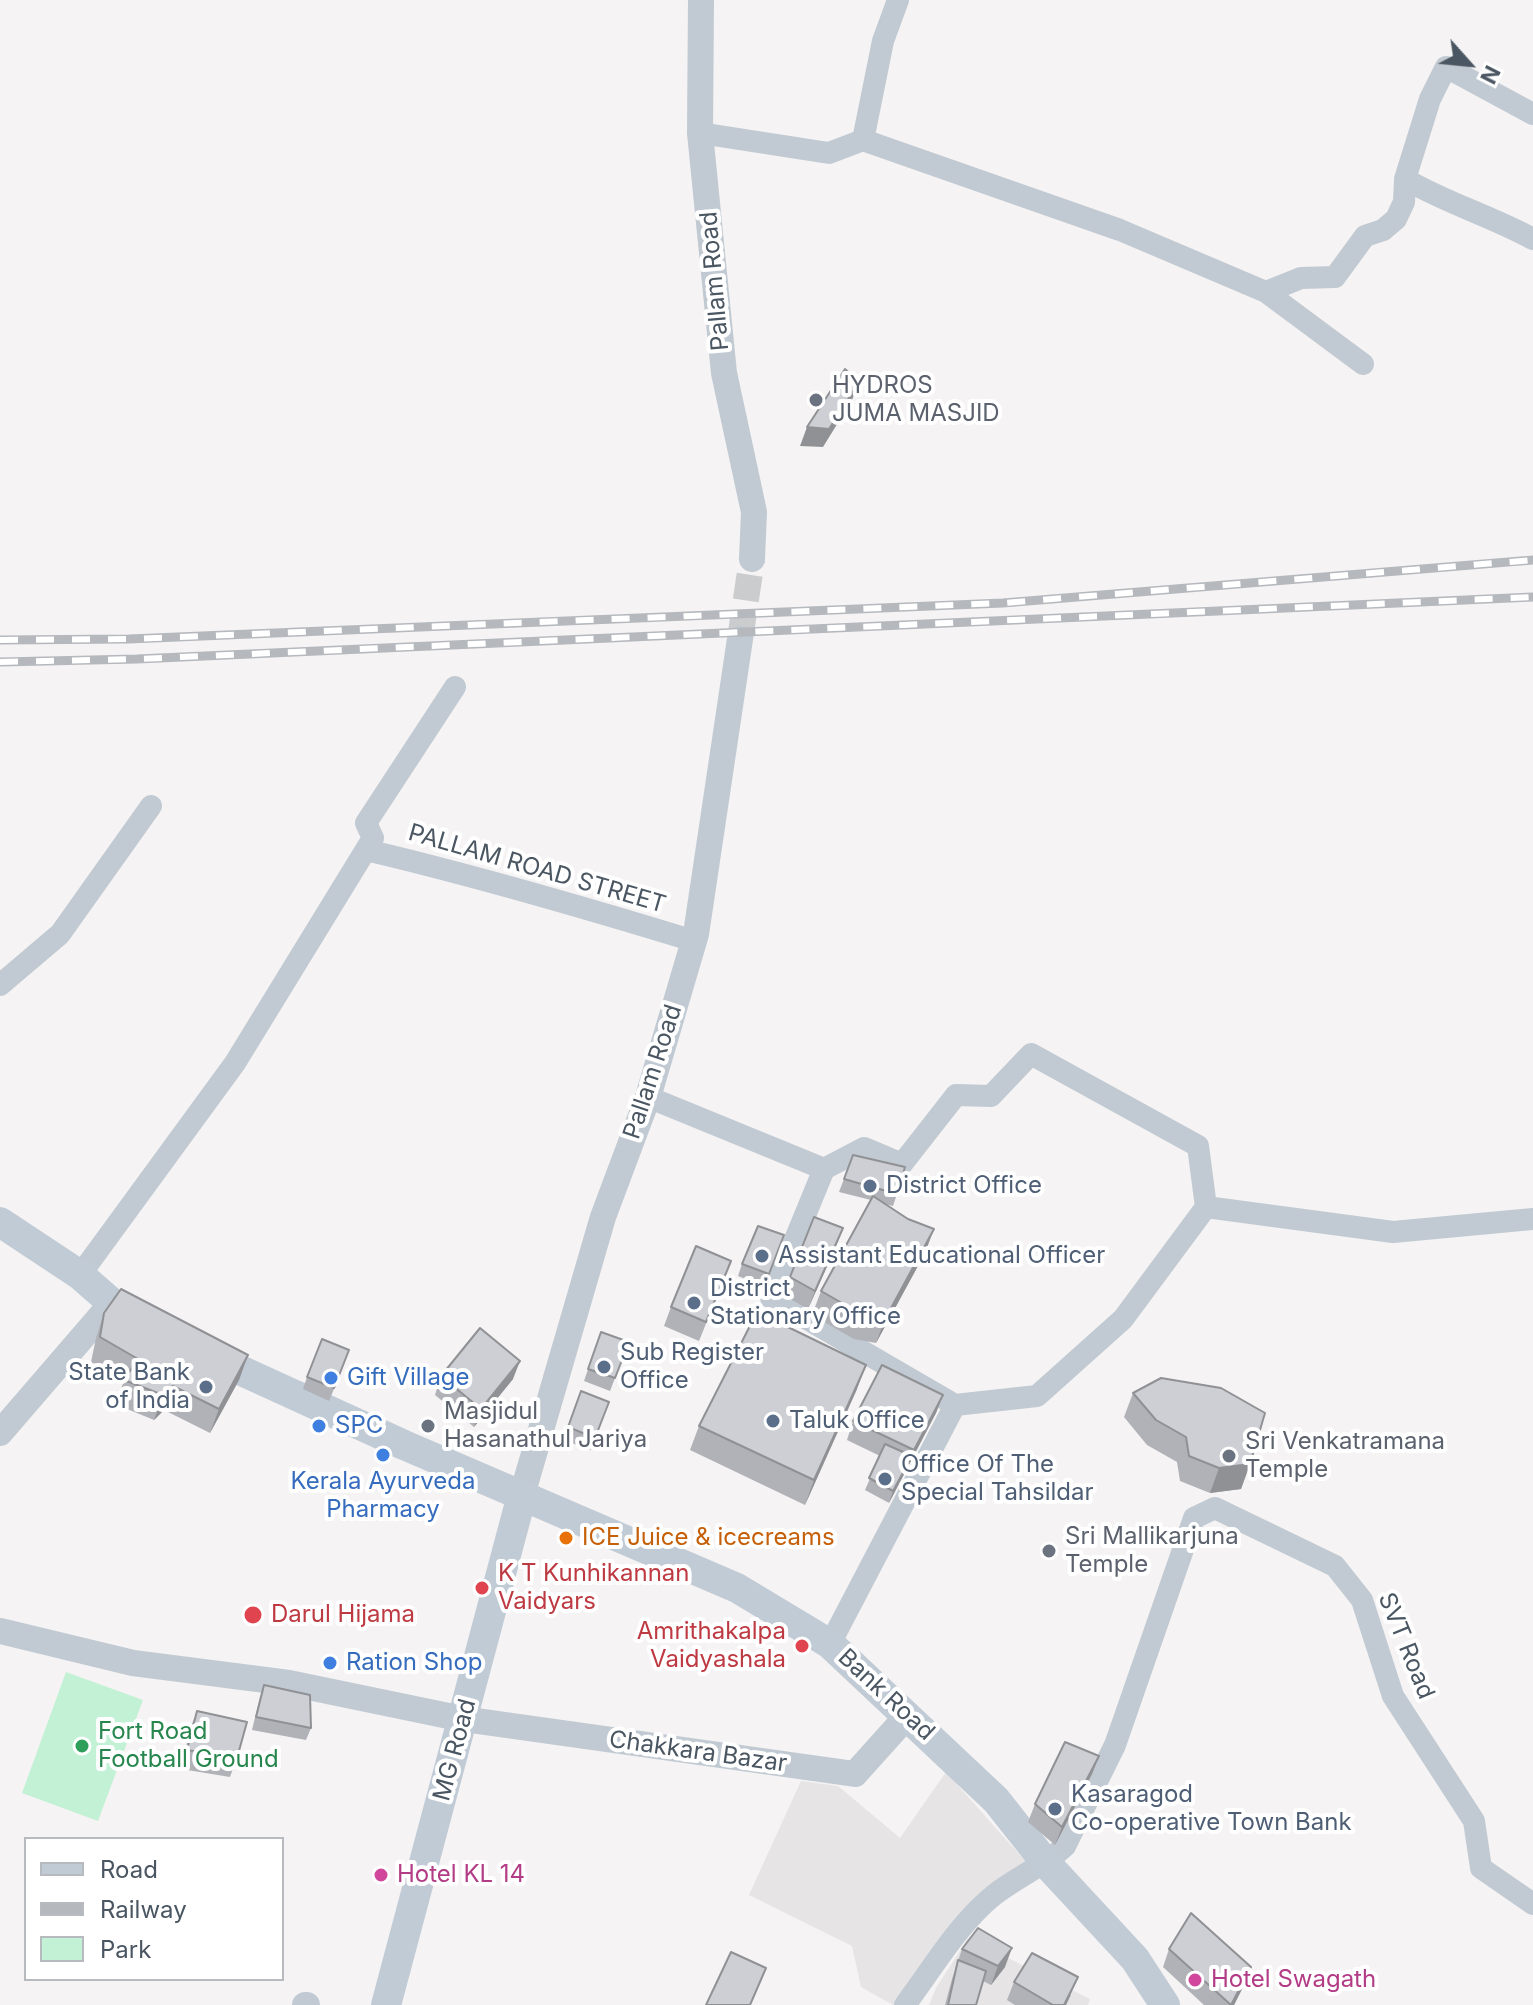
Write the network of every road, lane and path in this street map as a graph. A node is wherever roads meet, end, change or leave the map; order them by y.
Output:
1 (701, 0) edge
2 (898, 0) edge
3 (1533, 114) edge
4 (700, 133) junction
5 (863, 140) junction
6 (1405, 179) junction
7 (1533, 239) edge
8 (1266, 292) junction
9 (1363, 364) dead end
10 (752, 559) tunnel mouth
11 (740, 639) tunnel mouth
12 (455, 687) dead end
13 (151, 806) dead end
14 (366, 850) junction
15 (694, 941) junction
16 (0, 985) edge
17 (648, 1097) junction
18 (824, 1169) junction
19 (1206, 1207) junction
20 (1533, 1219) edge
21 (0, 1222) edge
22 (80, 1275) junction
23 (112, 1303) junction
24 (955, 1405) junction
25 (0, 1433) edge
26 (522, 1495) junction
27 (0, 1631) edge
28 (830, 1644) junction
29 (908, 1715) junction
30 (463, 1719) junction
31 (1045, 1862) junction
32 (1533, 1904) edge
33 (386, 2005) edge
34 (905, 2005) edge
35 (1165, 2005) edge

1 - 4 street, Pallam Road
2 - 5 street
3 - 6 street
4 - 5 street
4 - 10 street, Pallam Road
5 - 8 street
6 - 7 street
6 - 8 street
8 - 9 street
11 - 15 street, Pallam Road
12 - 14 street
13 - 16 street
14 - 15 street, PALLAM ROAD STREET
14 - 22 street
15 - 17 street, Pallam Road
17 - 18 street
17 - 26 street, Pallam Road
18 - 19 street
18 - 24 street
19 - 20 street
19 - 24 street
21 - 22 main road, Bank Road
22 - 23 main road, Bank Road
23 - 25 street
23 - 26 main road, Bank Road
24 - 28 street
26 - 28 main road, Bank Road
26 - 30 main road, MG Road
27 - 30 street
28 - 29 main road, Bank Road
29 - 30 street, Chakkara Bazar
29 - 31 main road, Bank Road
30 - 33 main road, MG Road
31 - 32 street, SVT Road
31 - 34 street
31 - 35 main road, Bank Road

